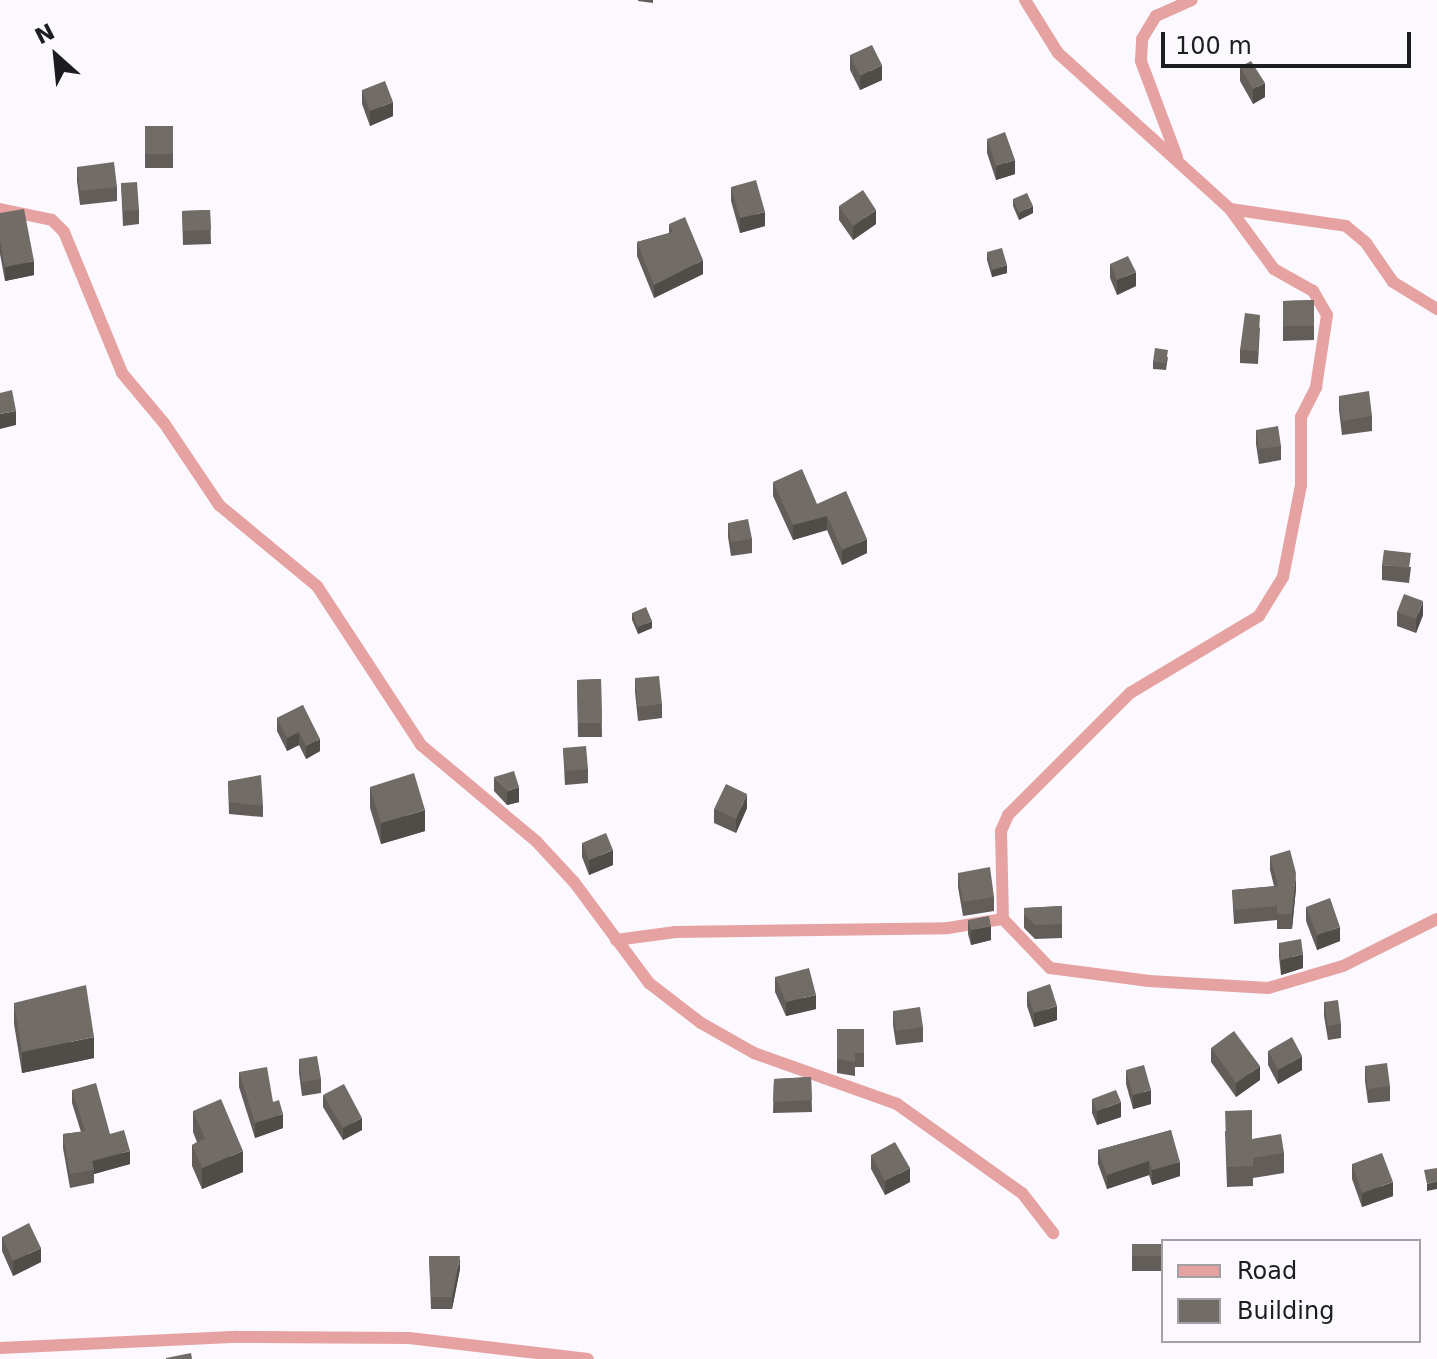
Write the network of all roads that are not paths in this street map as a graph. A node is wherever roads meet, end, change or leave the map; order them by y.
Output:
1 (1025, 0) edge
2 (1192, 0) edge
3 (1178, 160) junction
4 (0, 209) edge
5 (1230, 209) junction
6 (1437, 309) edge
7 (1003, 919) junction
8 (1437, 919) edge
9 (616, 940) junction
10 (1053, 1233) dead end
11 (0, 1348) edge
12 (588, 1359) edge

1 - 3 street
2 - 3 street
3 - 5 street
4 - 9 street
5 - 6 street
5 - 7 street
7 - 8 street
7 - 9 street
9 - 10 street
11 - 12 street

